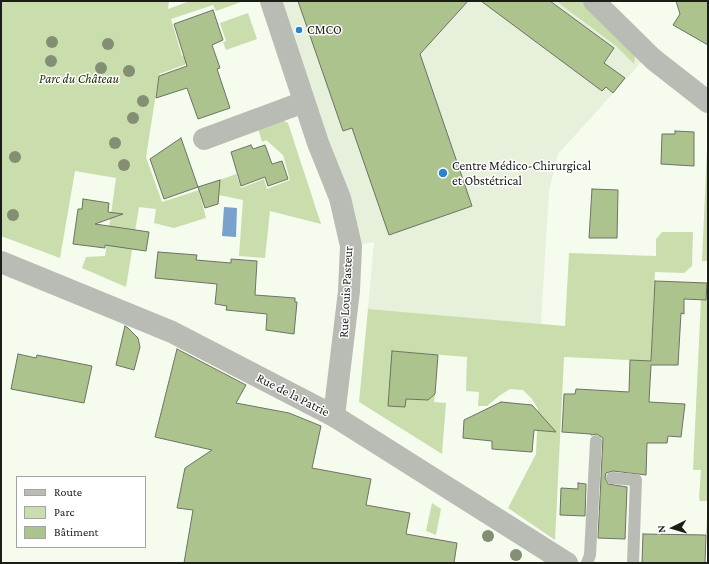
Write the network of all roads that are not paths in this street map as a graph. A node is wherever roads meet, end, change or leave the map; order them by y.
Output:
1 (271, 1) edge
2 (594, 1) edge
3 (304, 102) junction
4 (708, 102) edge
5 (204, 139) dead end
6 (1, 262) edge
7 (334, 416) junction
8 (596, 441) dead end
9 (612, 478) dead end
10 (567, 563) edge
11 (587, 563) edge
12 (632, 563) edge

1 - 3 street, Rue Louis Pasteur
2 - 4 street
3 - 5 street
3 - 7 street, Rue Louis Pasteur
6 - 7 street, Rue de la Patrie
7 - 10 street, Rue de la Patrie
8 - 11 lane
9 - 12 lane

